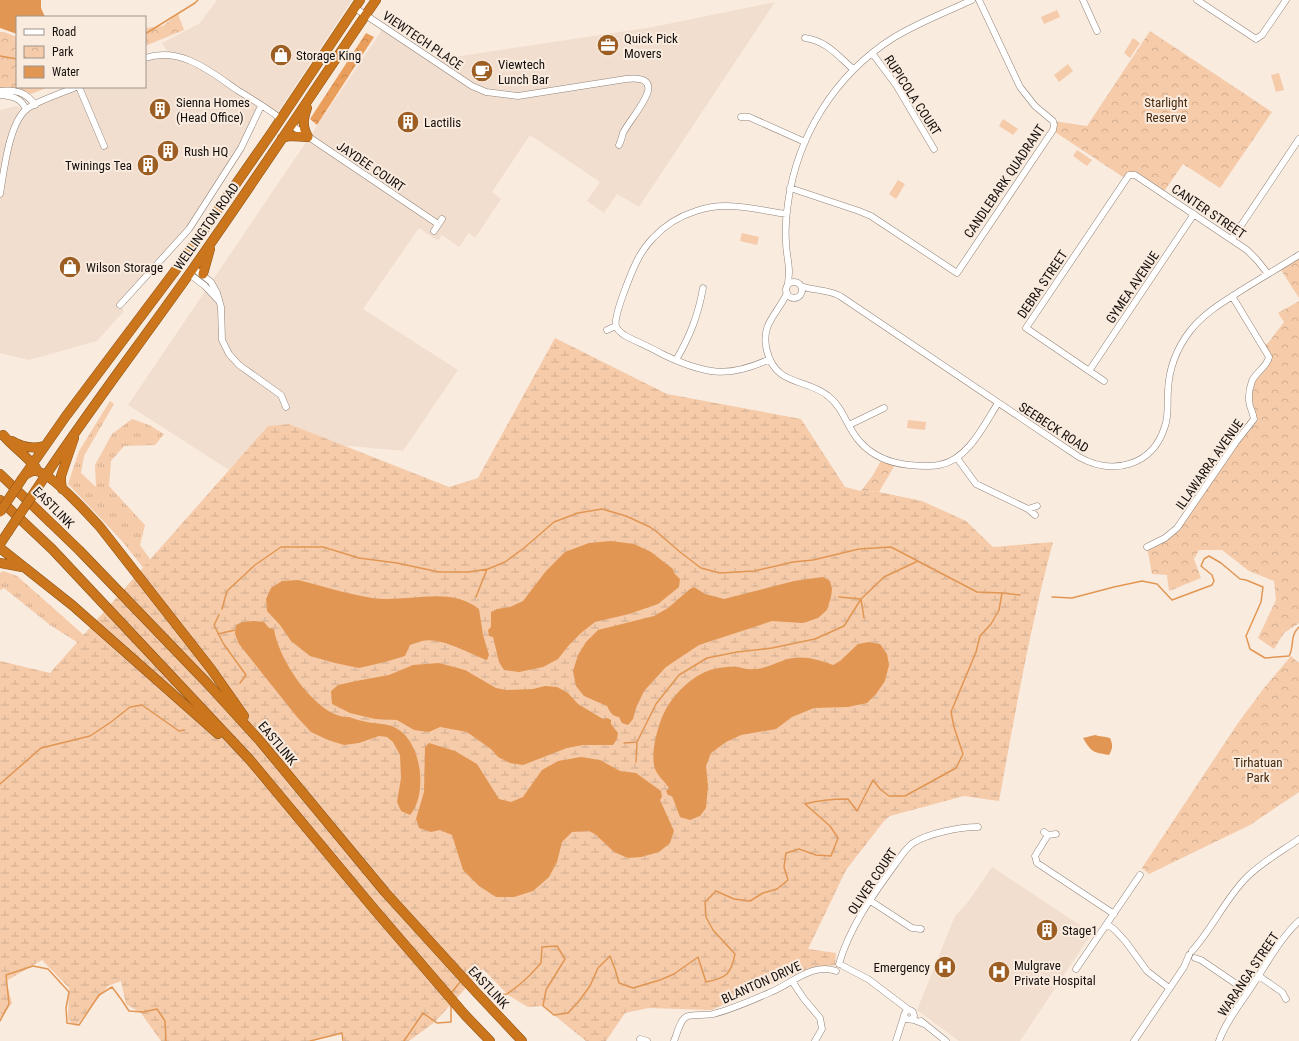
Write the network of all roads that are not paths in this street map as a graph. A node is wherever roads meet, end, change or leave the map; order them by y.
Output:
1 (376, 0) edge
2 (972, 0) edge
3 (979, 0) edge
4 (1083, 0) edge
5 (1197, 0) edge
6 (1286, 0) edge
7 (357, 4) edge
8 (366, 15) junction
9 (1097, 31) dead end
10 (806, 38) dead end
11 (1257, 39) junction
12 (1260, 46) dead end
13 (872, 53) junction
14 (146, 58) edge
15 (854, 70) junction
16 (75, 88) edge
17 (77, 88) edge
18 (0, 91) edge
19 (0, 95) edge
20 (310, 97) junction
21 (35, 105) junction
22 (261, 106) junction
23 (26, 110) junction
24 (741, 117) dead end
25 (281, 119) junction
26 (291, 125) junction
27 (308, 137) junction
28 (282, 138) junction
29 (1299, 139) edge
30 (804, 142) junction
31 (619, 145) dead end
32 (104, 146) dead end
33 (934, 149) dead end
34 (1131, 174) joint
35 (790, 188) junction
36 (0, 194) edge
37 (786, 214) junction
38 (1194, 214) junction
39 (442, 219) dead end
40 (438, 224) junction
41 (434, 231) dead end
42 (216, 235) junction
43 (1232, 240) junction
44 (1299, 255) edge
45 (181, 263) junction
46 (191, 271) junction
47 (789, 272) junction
48 (203, 274) junction
49 (1268, 274) junction
50 (788, 284) junction
51 (798, 284) junction
52 (703, 288) dead end
53 (811, 290) junction
54 (787, 293) junction
55 (800, 294) junction
56 (1232, 296) junction
57 (794, 297) junction
58 (219, 301) junction
59 (782, 304) junction
60 (120, 305) dead end
61 (616, 326) junction
62 (607, 330) dead end
63 (770, 359) junction
64 (676, 360) junction
65 (1089, 371) junction
66 (1104, 381) dead end
67 (998, 403) junction
68 (286, 407) dead end
69 (884, 408) dead end
70 (849, 425) junction
71 (77, 428) junction
72 (2, 434) edge
73 (44, 446) junction
74 (957, 458) junction
75 (39, 470) junction
76 (0, 474) edge
77 (62, 489) junction
78 (0, 500) edge
79 (1037, 506) dead end
80 (1028, 509) junction
81 (0, 512) edge
82 (1035, 515) dead end
83 (3, 538) edge
84 (1146, 547) dead end
85 (0, 548) edge
86 (0, 563) edge
87 (27, 569) junction
88 (260, 741) junction
89 (250, 760) junction
90 (978, 827) dead end
91 (1056, 834) dead end
92 (1299, 839) edge
93 (1140, 875) dead end
94 (869, 900) junction
95 (1114, 914) junction
96 (1299, 921) edge
97 (1107, 924) junction
98 (921, 929) dead end
99 (1195, 956) junction
100 (840, 967) junction
101 (1076, 969) dead end
102 (1259, 976) junction
103 (792, 981) junction
104 (1169, 988) junction
105 (1248, 992) junction
106 (1286, 999) dead end
107 (909, 1016) junction
108 (640, 1039) dead end
109 (490, 1041) edge
110 (522, 1041) edge
111 (647, 1041) edge
112 (674, 1041) edge
113 (815, 1041) edge
114 (896, 1041) edge
115 (946, 1041) edge
116 (1134, 1041) edge
117 (1219, 1041) edge

1 - 8 highway, WELLINGTON ROAD
2 - 13 street
3 - 35 street, CANDLEBARK QUADRANT
4 - 9 street
5 - 11 street
6 - 11 street
7 - 8 street, VIEWTECH PLACE
7 - 25 highway, WELLINGTON ROAD
8 - 20 highway, WELLINGTON ROAD
8 - 31 street, VIEWTECH PLACE
10 - 15 street
11 - 12 street
13 - 15 street
13 - 33 street, RUPICOLA COURT
14 - 22 street
15 - 30 street
16 - 21 street
17 - 32 street
18 - 21 street
19 - 23 street
20 - 26 highway, WELLINGTON ROAD
20 - 27 highway
21 - 23 street
22 - 25 street
22 - 60 street
23 - 36 street
24 - 30 street
25 - 26 highway
25 - 45 highway, WELLINGTON ROAD
26 - 27 street, JAYDEE COURT
26 - 28 highway, WELLINGTON ROAD
27 - 28 highway
27 - 40 street, JAYDEE COURT
28 - 42 highway, WELLINGTON ROAD
29 - 43 street
30 - 35 street
34 - 38 street, CANTER STREET
34 - 65 street, DEBRA STREET
35 - 37 street
37 - 47 street
37 - 61 street
38 - 43 street, CANTER STREET
38 - 65 street, GYMEA AVENUE
39 - 40 street
40 - 41 street
42 - 46 highway, WELLINGTON ROAD
42 - 48 highway
43 - 49 street, CANTER STREET
44 - 49 street, SEEBECK ROAD
45 - 46 highway
45 - 73 highway, WELLINGTON ROAD
46 - 48 street
46 - 58 street
46 - 71 highway, WELLINGTON ROAD
47 - 50 street
47 - 51 street
48 - 58 street
49 - 56 street, SEEBECK ROAD
50 - 51 street
50 - 54 street
51 - 53 street, SEEBECK ROAD
51 - 55 street
52 - 64 street
53 - 55 street, SEEBECK ROAD
53 - 67 street, SEEBECK ROAD
54 - 57 street
54 - 59 street
55 - 57 street
56 - 67 street, SEEBECK ROAD
56 - 84 street, ILLAWARRA AVENUE
57 - 59 street
58 - 68 street
59 - 63 street
61 - 62 street
61 - 64 street
63 - 64 street
63 - 70 street
65 - 66 street, DEBRA STREET
67 - 74 street
69 - 70 street
70 - 74 street
71 - 75 highway, WELLINGTON ROAD
71 - 77 highway
72 - 73 highway
72 - 75 highway
73 - 75 highway, WELLINGTON ROAD
74 - 80 street
75 - 77 highway
75 - 81 highway, bridge
75 - 83 highway, bridge
76 - 88 highway, EASTLINK
77 - 88 highway
78 - 89 highway
79 - 80 street
80 - 82 street
85 - 87 highway
86 - 87 highway
87 - 89 highway
88 - 110 highway, EASTLINK
89 - 109 highway
90 - 94 street, OLIVER COURT
91 - 95 street
92 - 99 street
93 - 95 street
94 - 98 street
94 - 100 street, OLIVER COURT
95 - 97 street
96 - 102 street, WARANGA STREET
97 - 101 street
97 - 104 street
99 - 104 street
99 - 105 street
100 - 103 street, BLANTON DRIVE
100 - 107 street, BLANTON DRIVE
102 - 105 street, WARANGA STREET
102 - 106 street
103 - 112 street, BLANTON DRIVE
103 - 113 street
104 - 116 street
105 - 117 street, WARANGA STREET
107 - 114 street
107 - 115 street, BLANTON DRIVE
108 - 111 street

